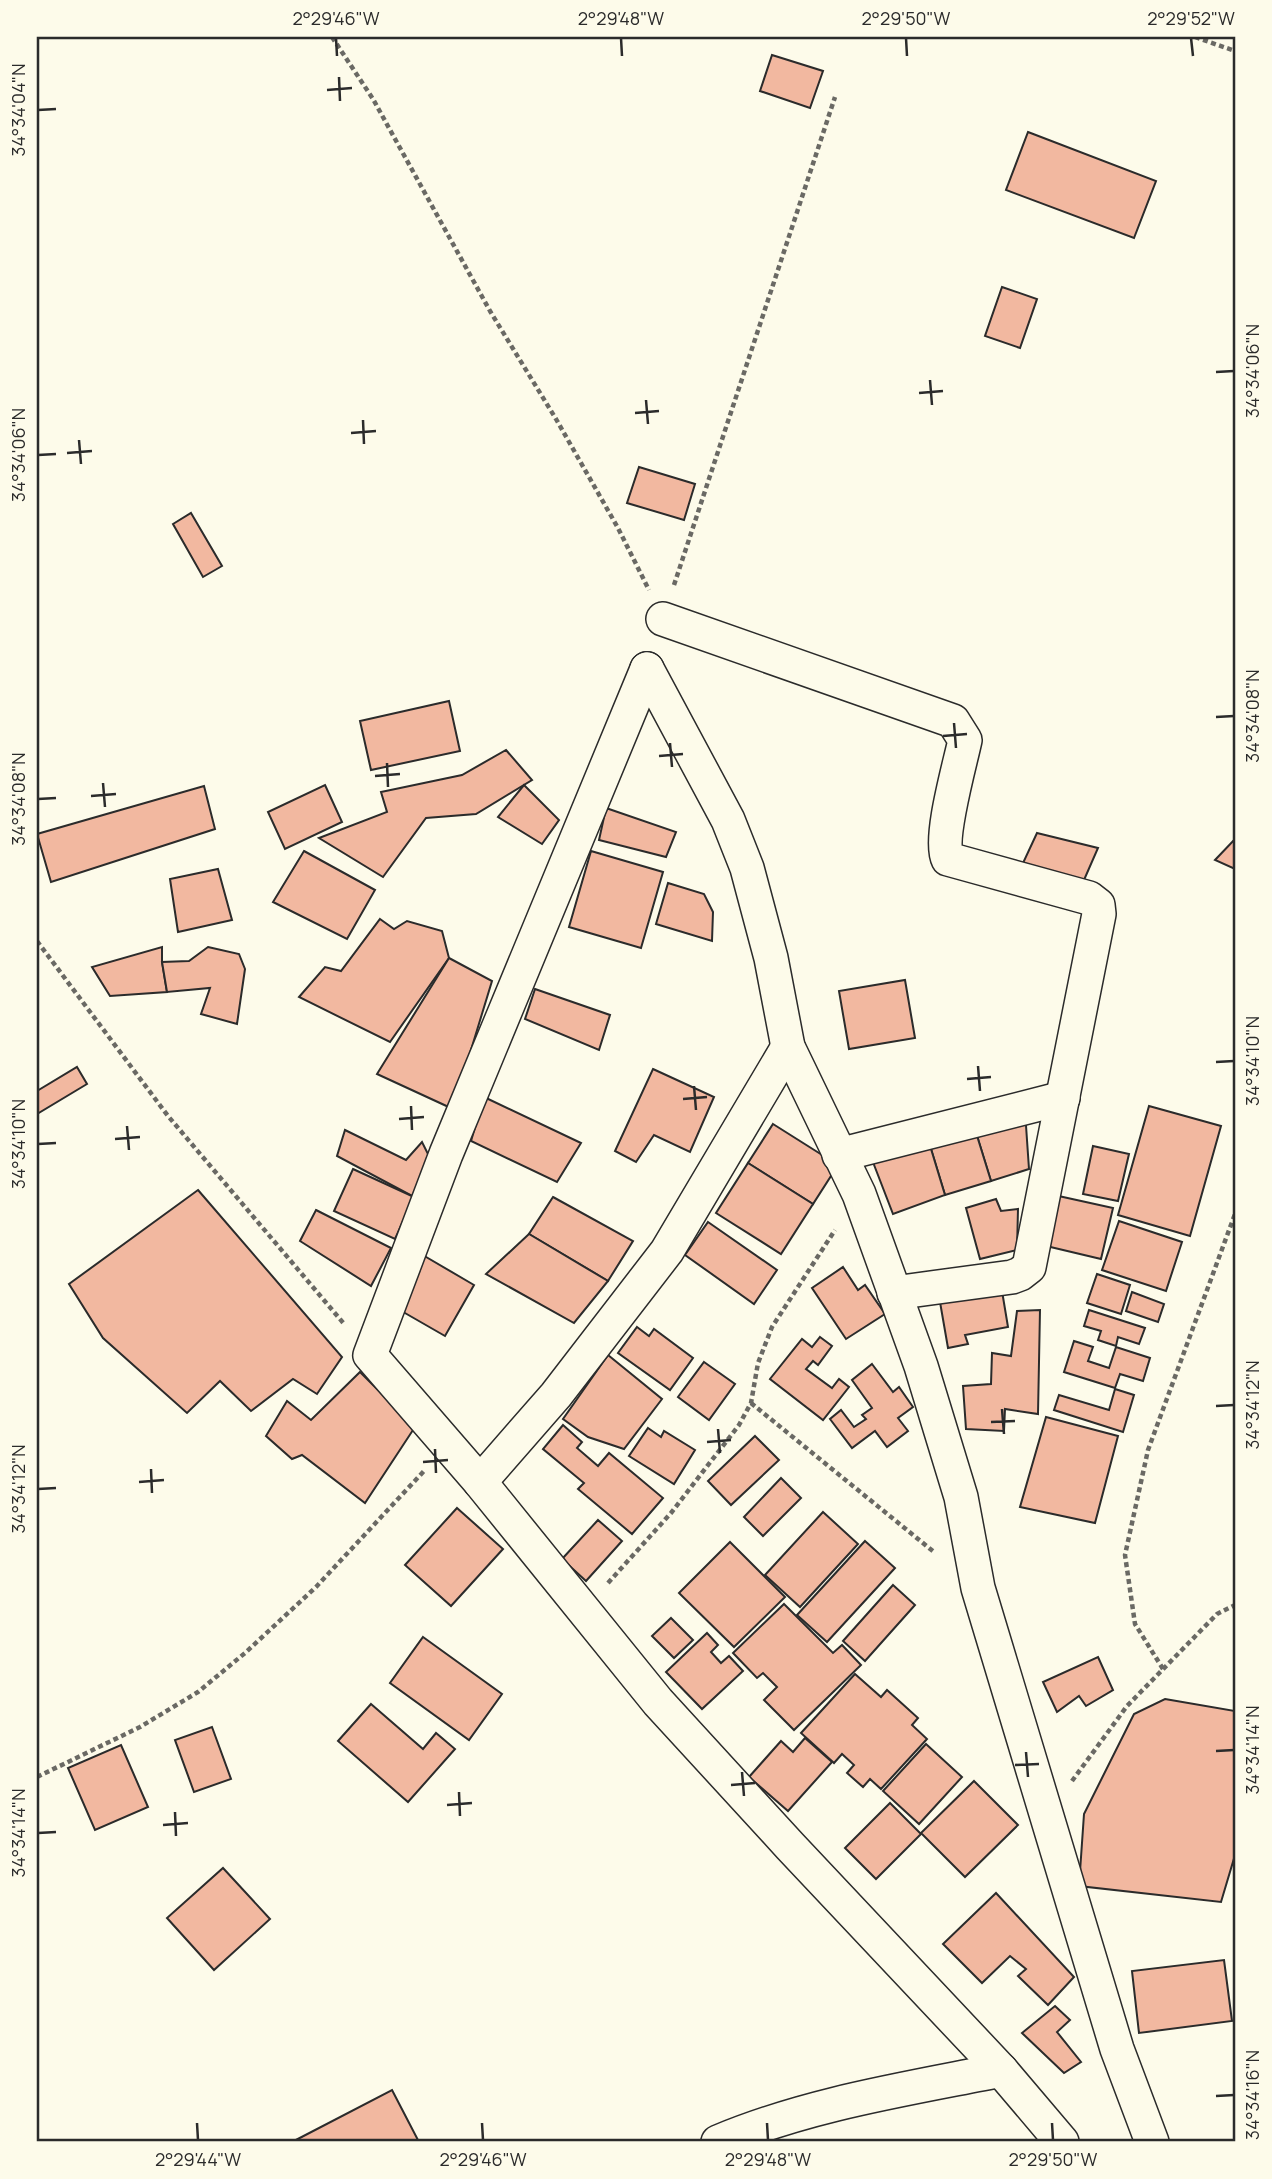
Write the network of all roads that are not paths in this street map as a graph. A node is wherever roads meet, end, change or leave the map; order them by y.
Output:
1 (663, 619) road end
2 (788, 1047) junction
3 (1063, 1098) junction
4 (839, 1155) junction
5 (894, 1293) junction
6 (480, 1482) junction
7 (1001, 2070) junction
8 (718, 2142) edge
9 (1062, 2142) edge
10 (1152, 2142) edge

1 - 3 street
2 - 4 street
2 - 6 street
2 - 6 street
3 - 4 street
3 - 5 street
4 - 5 street
5 - 10 street
6 - 7 street
7 - 8 street
7 - 9 street

